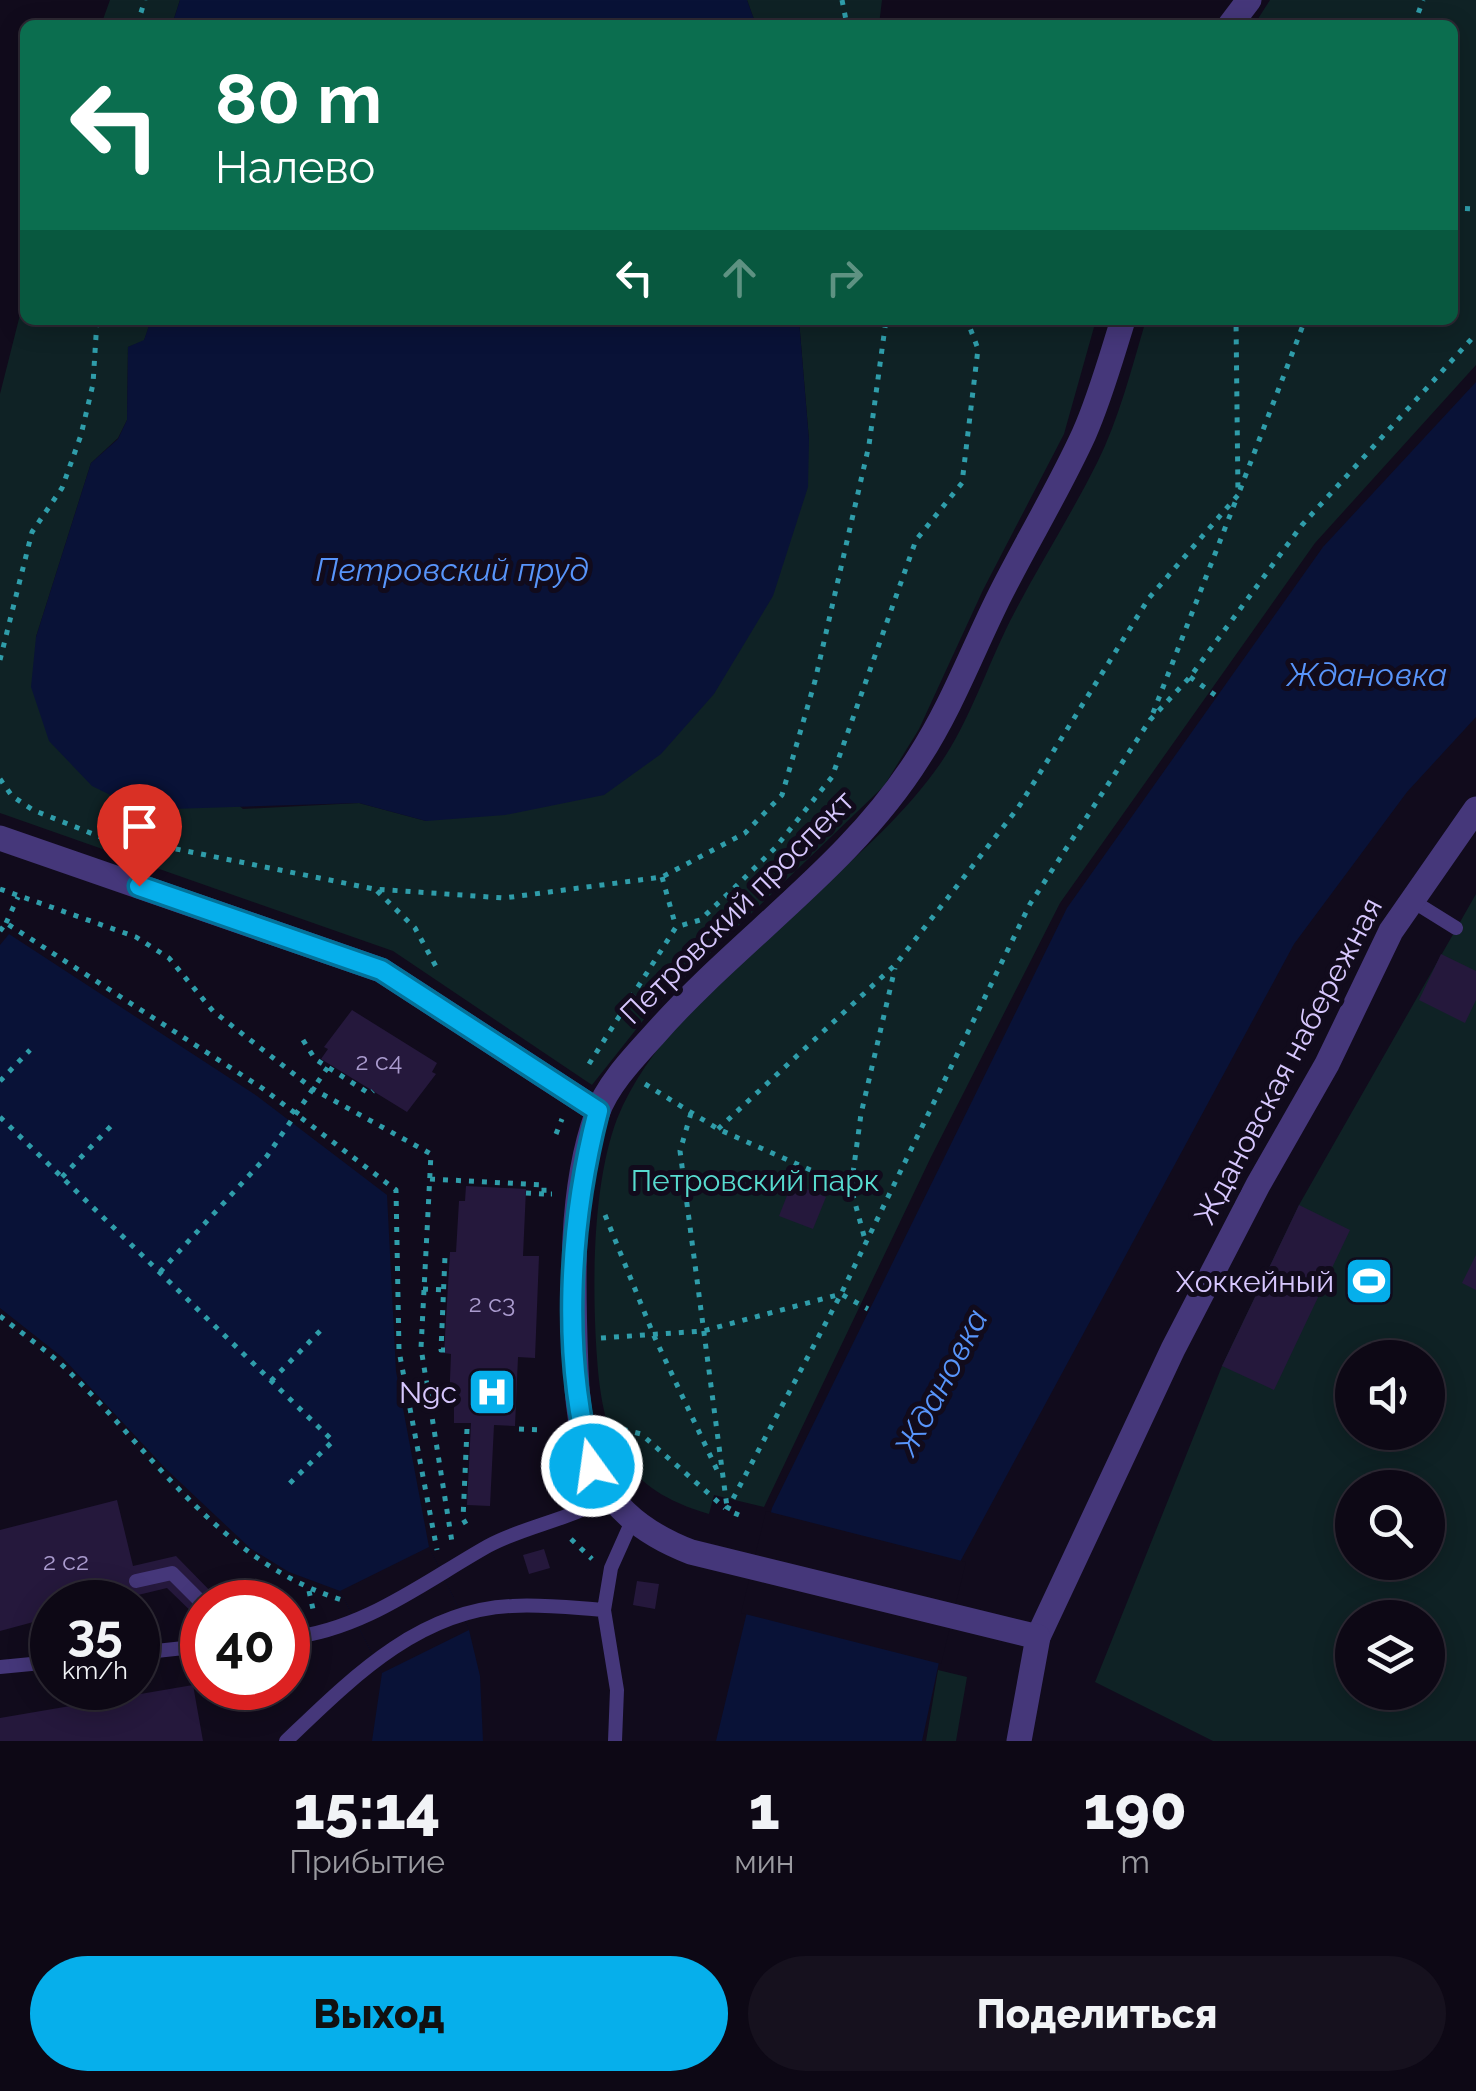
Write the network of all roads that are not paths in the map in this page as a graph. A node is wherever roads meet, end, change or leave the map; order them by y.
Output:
1 (1249, 0) edge
2 (1234, 20) edge
3 (1121, 325) edge
4 (1476, 809) edge
5 (0, 838) edge
6 (1410, 900) junction
7 (1456, 928) dead end
8 (598, 1111) junction
9 (608, 1496) junction
10 (632, 1521) junction
11 (140, 1580) edge
12 (180, 1581) edge
13 (604, 1610) junction
14 (310, 1632) edge
15 (1038, 1637) junction
16 (30, 1664) edge
17 (0, 1667) edge
18 (286, 1741) edge
19 (616, 1741) edge
20 (1019, 1741) edge

1 - 2 street
3 - 8 street, Петровский проспект
4 - 6 street, Ждановская набережная
5 - 8 street
6 - 7 lane
6 - 15 street, Ждановская набережная
8 - 9 street, Петровский проспект
9 - 10 street, Петровский проспект
9 - 14 lane
10 - 13 lane
10 - 15 street, Петровский проспект
11 - 12 lane
13 - 18 lane
13 - 19 lane
15 - 20 street, Ждановская набережная
16 - 17 lane

